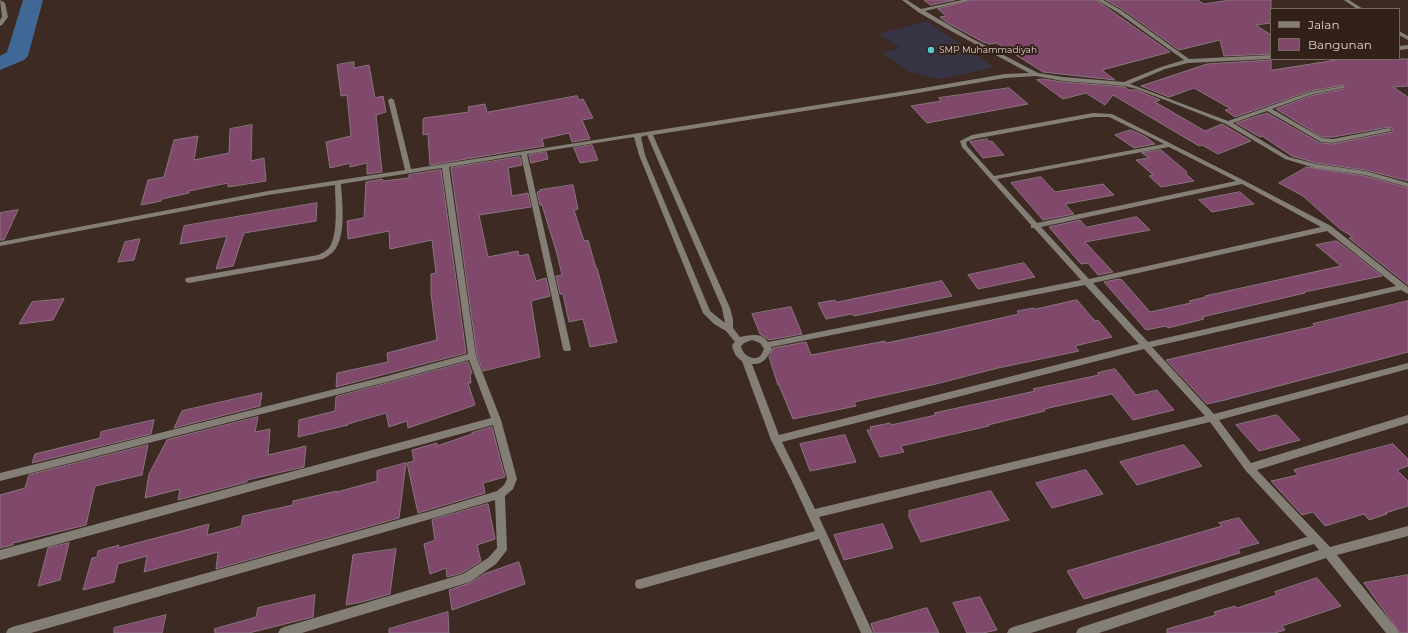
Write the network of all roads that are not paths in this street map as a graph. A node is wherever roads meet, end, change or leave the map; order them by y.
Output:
1 (904, 0) edge
2 (968, 0) edge
3 (1099, 0) edge
4 (1346, 0) edge
5 (0, 1) edge
6 (1358, 8) edge
7 (920, 11) junction
8 (2, 17) edge
9 (0, 24) edge
10 (1270, 57) edge
11 (1188, 61) junction
12 (1036, 74) junction
13 (1125, 84) junction
14 (1340, 87) dead end
15 (391, 100) dead end
16 (1267, 110) junction
17 (1228, 123) junction
18 (1389, 130) dead end
19 (649, 133) junction
20 (637, 135) junction
21 (1171, 145) junction
22 (522, 152) junction
23 (445, 165) junction
24 (408, 170) junction
25 (992, 178) junction
26 (338, 182) junction
27 (1243, 182) junction
28 (1408, 185) edge
29 (1034, 226) junction
30 (1328, 228) junction
31 (0, 244) edge
32 (189, 280) dead end
33 (1085, 282) junction
34 (1405, 289) edge
35 (729, 329) junction
36 (739, 342) junction
37 (767, 345) junction
38 (1145, 346) junction
39 (567, 350) dead end
40 (472, 356) junction
41 (746, 360) junction
42 (1408, 366) edge
43 (1212, 418) junction
44 (1408, 419) edge
45 (496, 420) junction
46 (776, 440) junction
47 (1249, 468) junction
48 (0, 477) edge
49 (500, 494) junction
50 (813, 514) junction
51 (1408, 531) edge
52 (821, 534) junction
53 (1315, 539) junction
54 (1328, 552) junction
55 (0, 555) edge
56 (640, 584) dead end
57 (12, 633) edge
58 (284, 633) edge
59 (867, 633) edge
60 (1013, 633) edge
61 (1082, 633) edge
62 (1393, 633) edge

1 - 7 street
2 - 7 street
3 - 11 street
4 - 6 street
5 - 8 street
7 - 12 street
8 - 9 street
10 - 11 street
11 - 13 street
12 - 13 street
12 - 19 street
13 - 17 street
14 - 16 street
15 - 24 street
16 - 17 street
16 - 18 street
17 - 28 street
19 - 20 street
19 - 35 street
20 - 22 street
20 - 35 street
21 - 25 street
21 - 25 street
21 - 27 street
22 - 23 street
22 - 39 street
23 - 24 street
23 - 40 street
24 - 26 street
25 - 29 street
26 - 31 street
26 - 32 street
27 - 29 street
27 - 30 street
29 - 33 street
30 - 33 street
30 - 34 street
33 - 37 street
33 - 38 street
34 - 38 street
35 - 36 street
36 - 37 street
36 - 41 street
37 - 41 street
38 - 43 street
38 - 46 street
40 - 45 street
40 - 48 street
41 - 46 street
42 - 43 street
43 - 47 street
43 - 50 street
44 - 47 street
45 - 49 street
45 - 55 street
46 - 50 street
47 - 53 street
49 - 57 street
49 - 58 street
50 - 52 street
51 - 54 street
52 - 56 street
52 - 59 street
53 - 54 street
53 - 60 street
54 - 61 street
54 - 62 street

